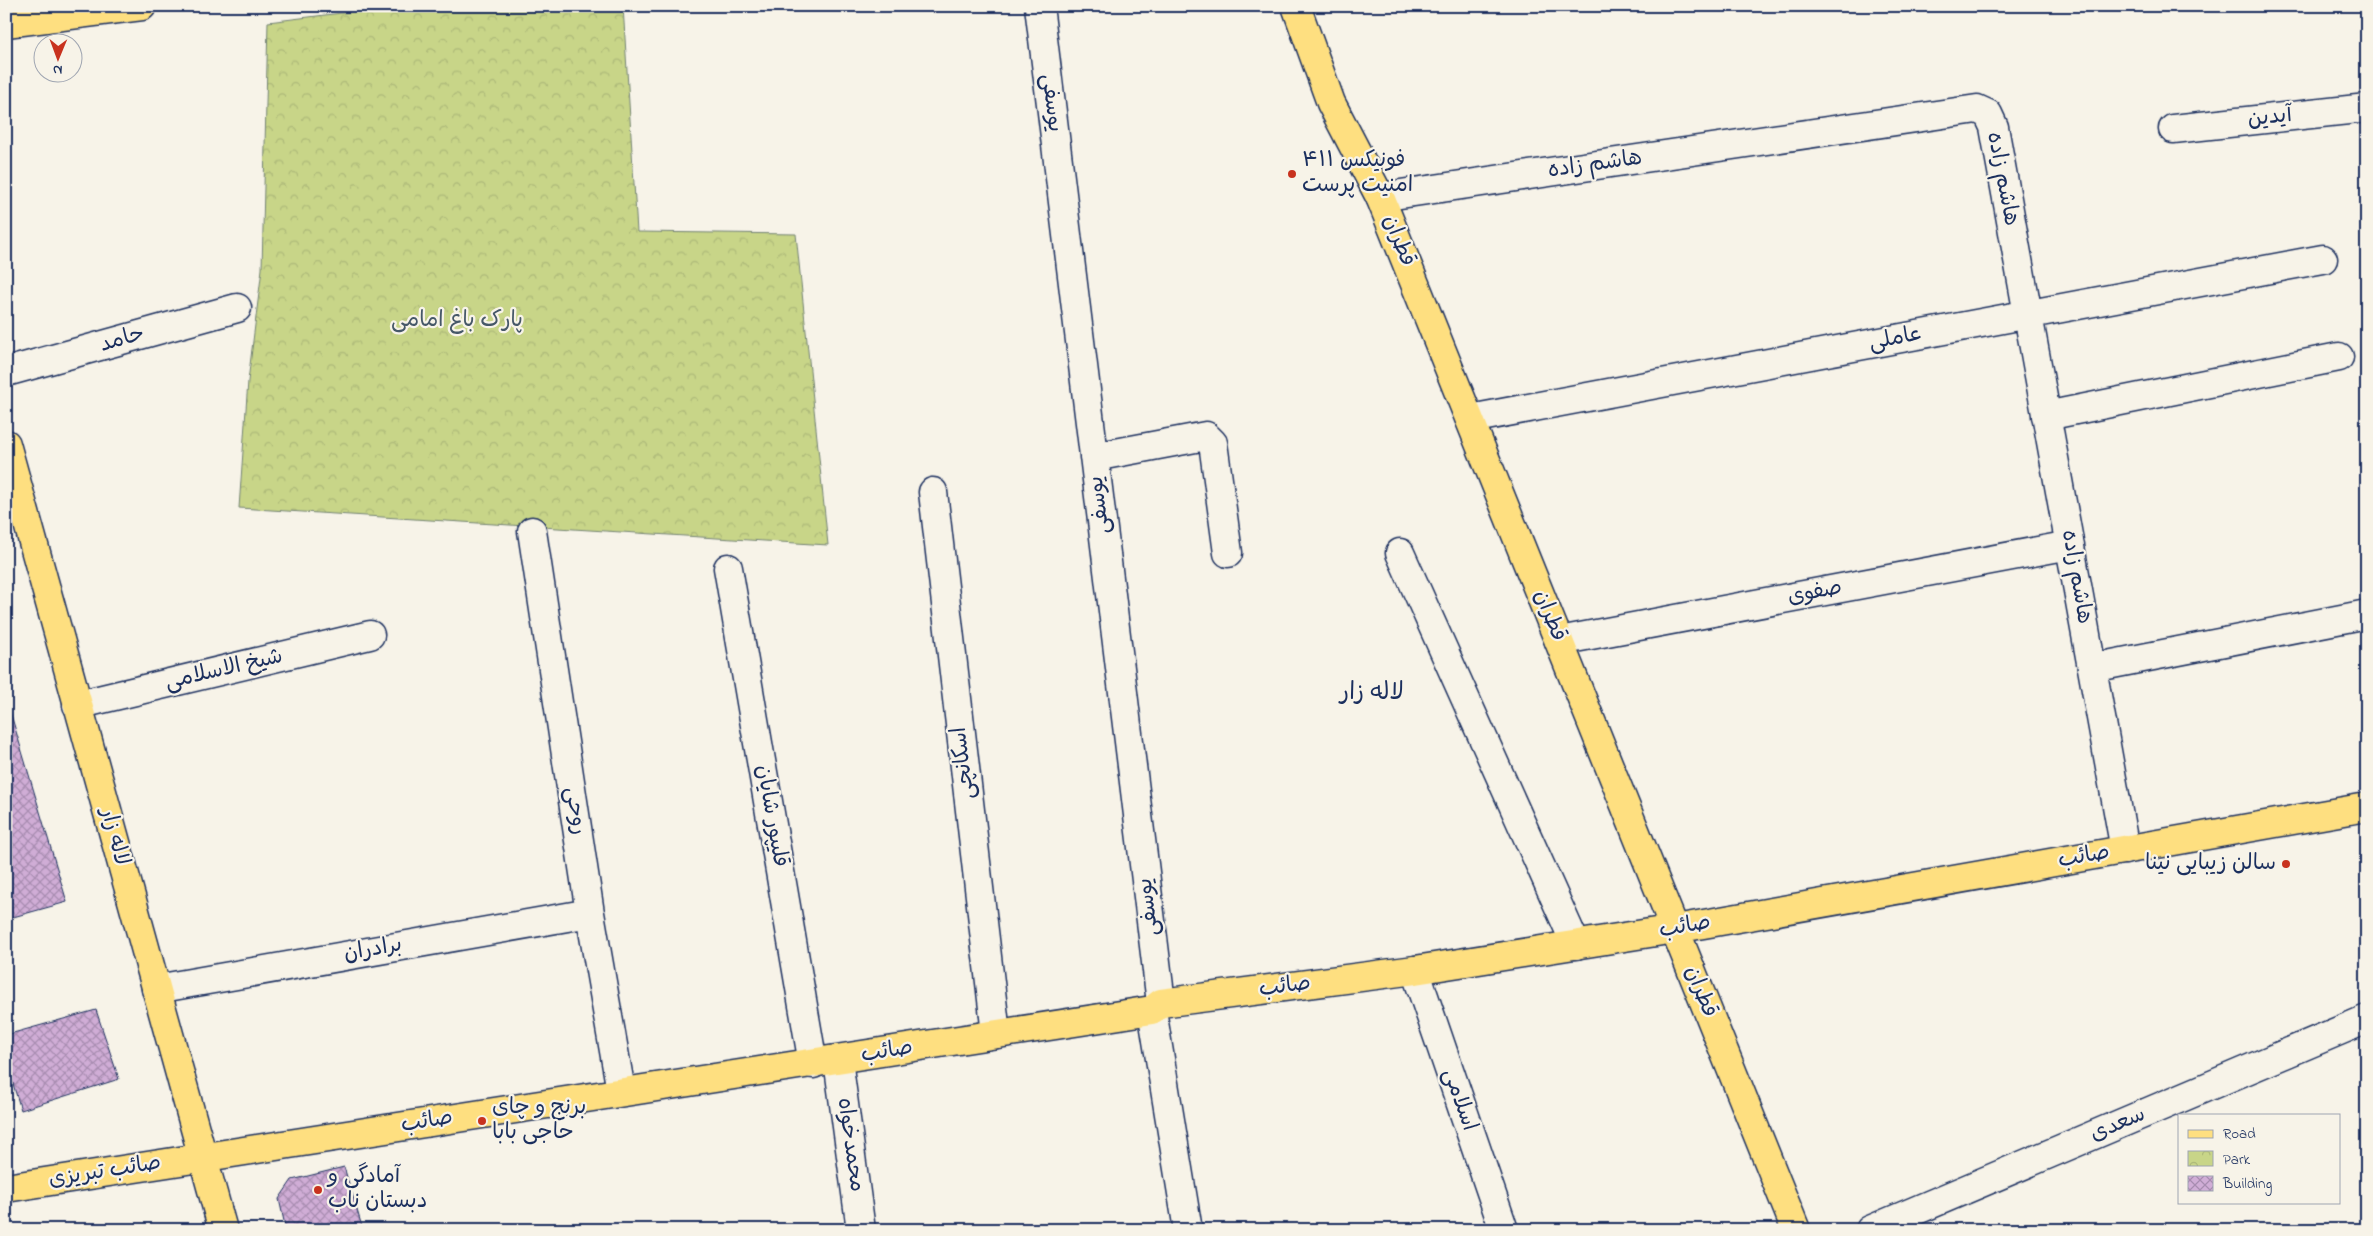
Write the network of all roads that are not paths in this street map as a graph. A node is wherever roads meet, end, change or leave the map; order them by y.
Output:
1 (142, 6) edge
2 (1039, 6) edge
3 (1296, 6) edge
4 (6, 23) edge
5 (2367, 108) edge
6 (2173, 128) dead end
7 (1380, 197) junction
8 (2323, 259) dead end
9 (237, 308) dead end
10 (2028, 315) junction
11 (2338, 357) dead end
12 (6, 372) edge
13 (2046, 416) junction
14 (1470, 419) junction
15 (6, 444) edge
16 (1094, 457) junction
17 (933, 492) dead end
18 (532, 531) dead end
19 (2070, 545) junction
20 (1228, 553) dead end
21 (1400, 553) dead end
22 (728, 568) dead end
23 (2367, 614) edge
24 (370, 635) dead end
25 (1559, 641) junction
26 (2092, 668) junction
27 (77, 705) junction
28 (2367, 807) edge
29 (2125, 850) junction
30 (590, 914) junction
31 (1675, 929) junction
32 (1576, 945) junction
33 (1414, 970) junction
34 (156, 989) junction
35 (1157, 1007) junction
36 (2367, 1019) edge
37 (996, 1034) junction
38 (826, 1062) junction
39 (621, 1091) junction
40 (203, 1157) junction
41 (6, 1188) edge
42 (223, 1230) edge
43 (861, 1230) edge
44 (1188, 1230) edge
45 (1504, 1230) edge
46 (1796, 1230) edge
47 (1870, 1230) edge

1 - 4 main road
2 - 16 street, یوسفی
3 - 7 main road, قطران
5 - 6 street, آیدین
7 - 10 street, هاشم زاده
7 - 14 main road, قطران
8 - 10 street, عاملی
9 - 12 street, حامد
10 - 13 street, هاشم زاده
10 - 14 street, عاملی
11 - 13 street
13 - 19 street, هاشم زاده
14 - 25 main road, قطران
15 - 27 main road, لاله زار
16 - 20 street
16 - 35 street, یوسفی
17 - 37 street, اسکانچی
18 - 30 street, روحی
19 - 25 street, صفوی
19 - 26 street, هاشم زاده
21 - 32 street
22 - 38 street, قلیپور شایان
23 - 26 street
24 - 27 street, شیخ الاسلامی
25 - 31 main road, قطران
26 - 29 street, هاشم زاده
27 - 34 main road, لاله زار
28 - 29 main road, صائب
29 - 31 main road, صائب
30 - 34 street, برادران
30 - 39 street, روحی
31 - 32 main road, صائب
31 - 46 main road, قطران
32 - 33 main road, صائب
33 - 35 main road, صائب
33 - 45 street, اسلامی
34 - 40 main road, لاله زار
35 - 37 main road, صائب
35 - 44 street, یوسفی
36 - 47 street, سعدی
37 - 38 main road, صائب
38 - 39 main road, صائب
38 - 43 street, محمدخواه
39 - 40 main road, صائب
40 - 41 main road, صائب تبریزی
40 - 42 main road, لاله زار

